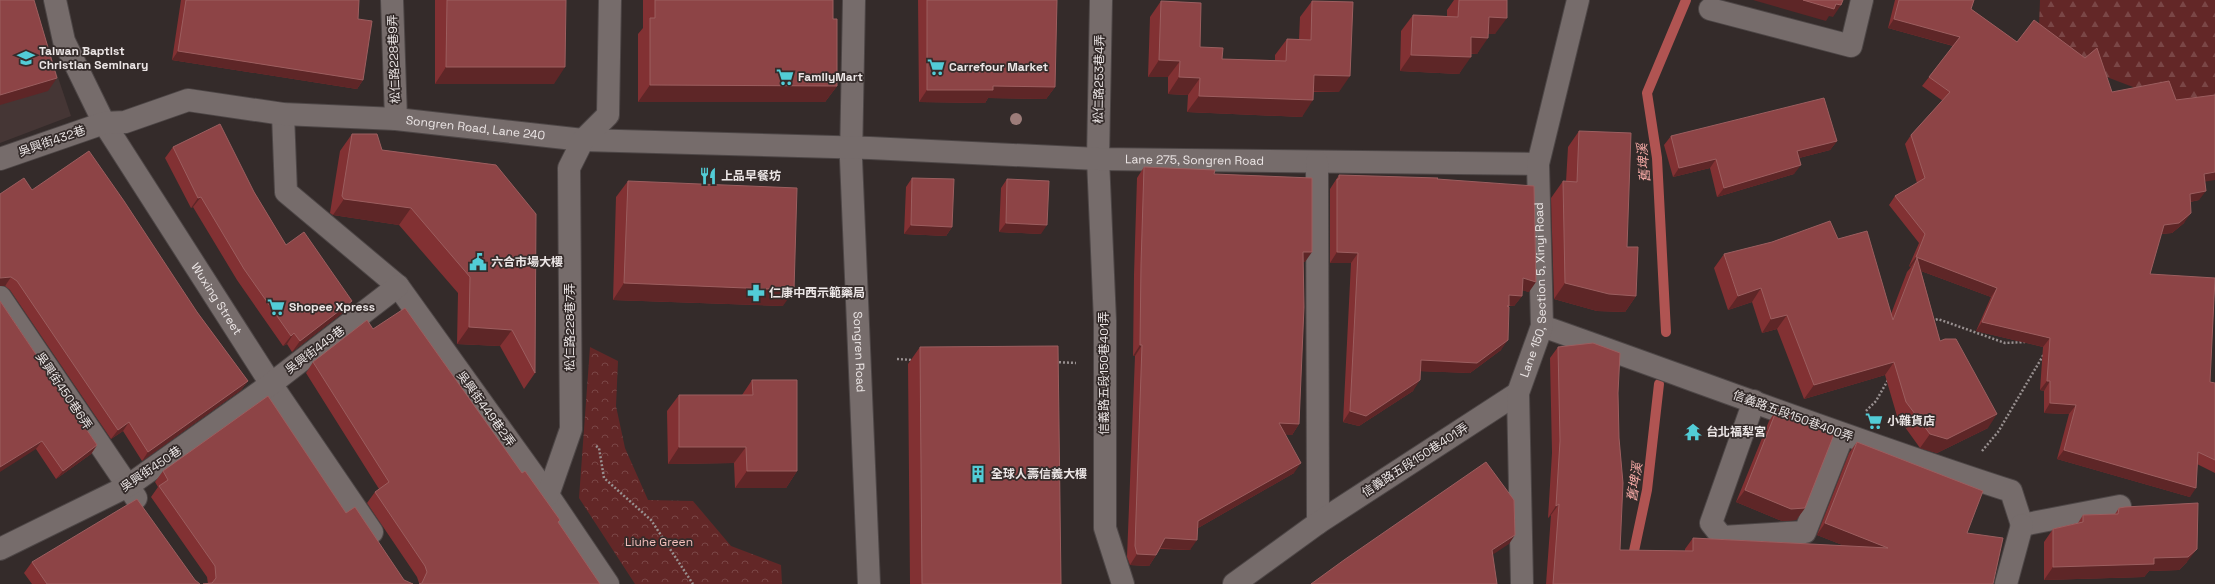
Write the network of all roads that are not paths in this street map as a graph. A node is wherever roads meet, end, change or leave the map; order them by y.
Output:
1 (55, 0) edge
2 (392, 0) edge
3 (610, 0) edge
4 (854, 0) edge
5 (1101, 0) edge
6 (1578, 0) edge
7 (1862, 0) edge
8 (1710, 9) dead end
9 (283, 114) junction
10 (396, 119) junction
11 (104, 123) junction
12 (583, 140) junction
13 (851, 147) junction
14 (0, 159) edge
15 (1098, 159) junction
16 (1317, 162) junction
17 (1538, 164) junction
18 (398, 286) junction
19 (0, 296) edge
20 (1542, 326) junction
21 (271, 384) junction
22 (1518, 393) junction
23 (1754, 401) junction
24 (1843, 435) junction
25 (128, 486) junction
26 (548, 495) junction
27 (2120, 506) edge
28 (146, 512) edge
29 (1318, 523) junction
30 (2022, 525) junction
31 (0, 549) edge
32 (385, 552) edge
33 (608, 584) edge
34 (869, 584) edge
35 (1123, 584) edge
36 (1234, 584) edge
37 (1522, 584) edge
38 (2006, 584) edge

1 - 11 street, Wuxing Street
2 - 10 street, 松仁路228巷9弄
3 - 12 street, 松仁路228巷7弄
4 - 13 street, Songren Road
5 - 15 street, 松仁路253巷4弄
6 - 17 street, Lane 150, Section 5, Xinyi Road
7 - 8 street
9 - 10 street, Songren Road, Lane 240
9 - 11 street, Songren Road, Lane 240
9 - 18 street, 吳興街449巷2弄
10 - 12 street, Songren Road, Lane 240
11 - 14 street, 吳興街432巷
11 - 21 street, Wuxing Street
12 - 13 street, Songren Road, Lane 240
12 - 26 street, 松仁路228巷7弄
13 - 15 street, Lane 275, Songren Road
13 - 34 street, Songren Road
15 - 16 street, Lane 275, Songren Road
15 - 35 street, 信義路五段150巷401弄
16 - 17 street, Lane 275, Songren Road
16 - 29 street
17 - 20 street, Lane 150, Section 5, Xinyi Road
18 - 21 street, 吳興街449巷
18 - 26 street, 吳興街449巷2弄
19 - 25 street, 吳興街450巷6弄
20 - 22 street, Lane 150, Section 5, Xinyi Road
20 - 23 street, 信義路五段150巷400弄
21 - 25 street, 吳興街450巷
21 - 32 street, Wuxing Street
22 - 29 street, 信義路五段150巷401弄
22 - 37 street, Lane 150, Section 5, Xinyi Road
23 - 24 street, 信義路五段150巷400弄
23 - 24 street
24 - 30 street, 信義路五段150巷400弄
25 - 28 street, 吳興街450巷6弄
25 - 31 street, 吳興街450巷
26 - 33 street, 吳興街449巷2弄
27 - 30 street
29 - 36 street, 信義路五段150巷401弄
30 - 38 street

